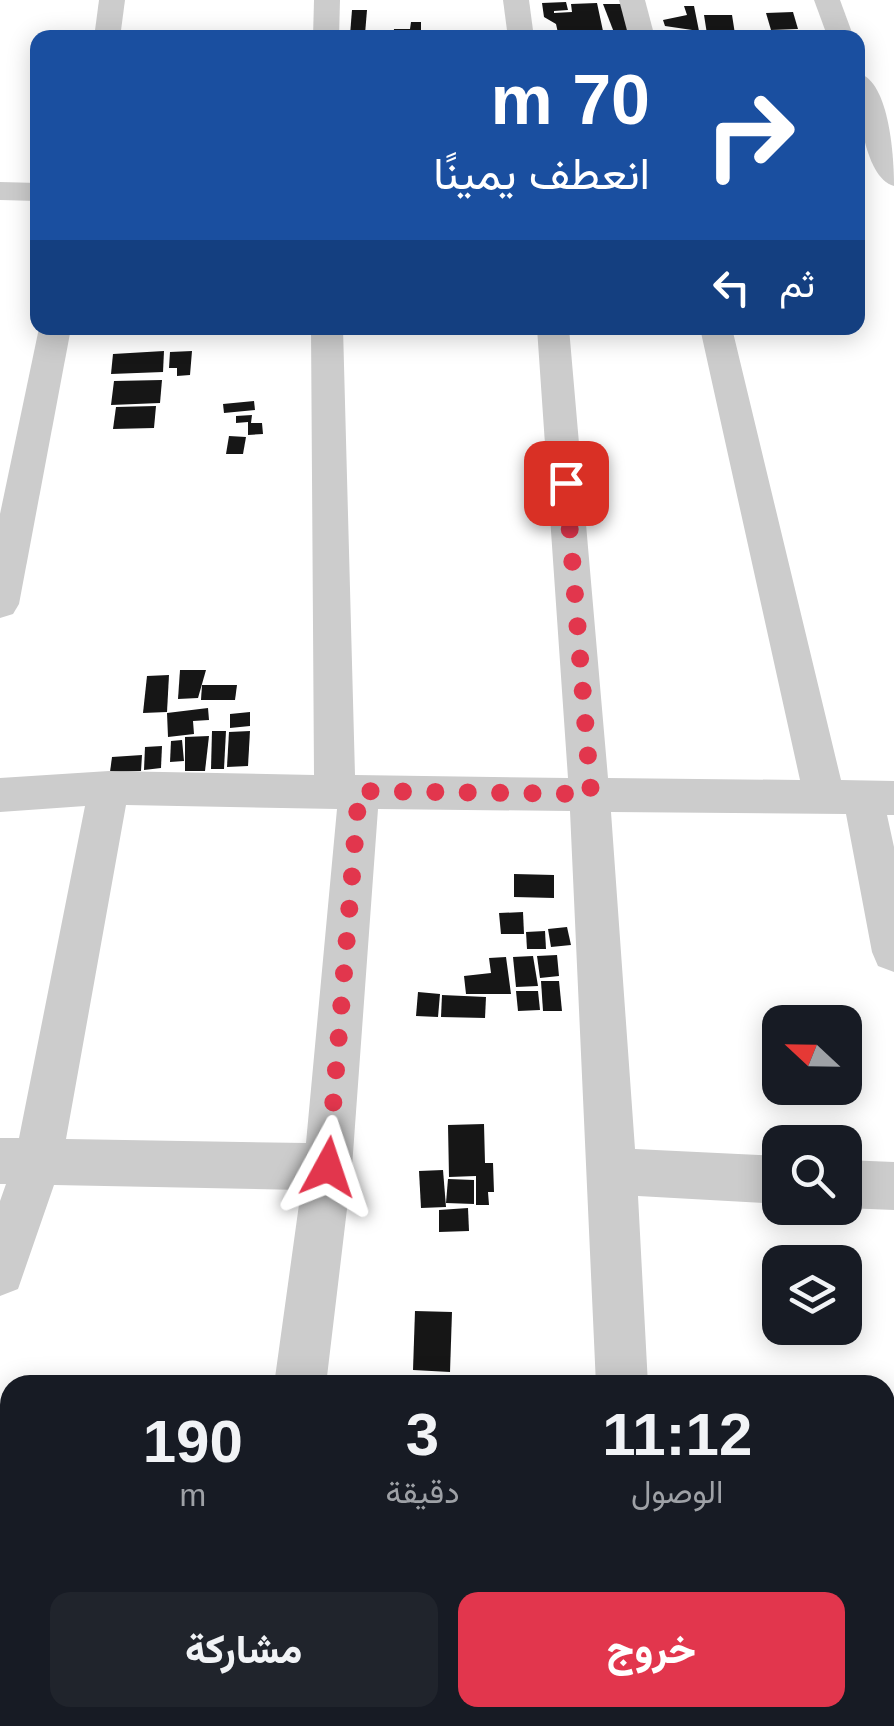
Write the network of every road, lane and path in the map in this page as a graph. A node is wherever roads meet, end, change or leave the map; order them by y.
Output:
1 (112, 0) edge
2 (327, 0) edge
3 (516, 0) edge
4 (632, 0) edge
5 (826, 0) edge
6 (107, 30) edge
7 (326, 30) edge
8 (520, 30) edge
9 (640, 30) edge
10 (838, 30) edge
11 (865, 105) edge
12 (888, 184) edge
13 (0, 192) edge
14 (30, 192) edge
15 (55, 335) edge
16 (326, 335) edge
17 (554, 335) edge
18 (718, 335) edge
19 (0, 604) edge
20 (108, 788) junction
21 (347, 791) junction
22 (591, 794) junction
23 (0, 795) edge
24 (861, 798) edge
25 (894, 952) edge
26 (19, 1162) edge
27 (328, 1167) junction
28 (614, 1171) junction
29 (762, 1179) edge
30 (862, 1185) edge
31 (894, 1186) edge
32 (0, 1271) edge
33 (301, 1375) edge
34 (622, 1375) edge

1 - 6 street
2 - 7 street
3 - 8 street
4 - 9 street
5 - 10 street
11 - 12 street
13 - 14 street
15 - 19 street
16 - 21 street
17 - 22 street
18 - 24 street
20 - 21 street
20 - 23 street
20 - 26 street
21 - 22 street
21 - 27 street
22 - 24 street
22 - 28 street
24 - 25 street
26 - 27 street
26 - 32 street
27 - 33 street
28 - 29 street
28 - 34 street
30 - 31 street

